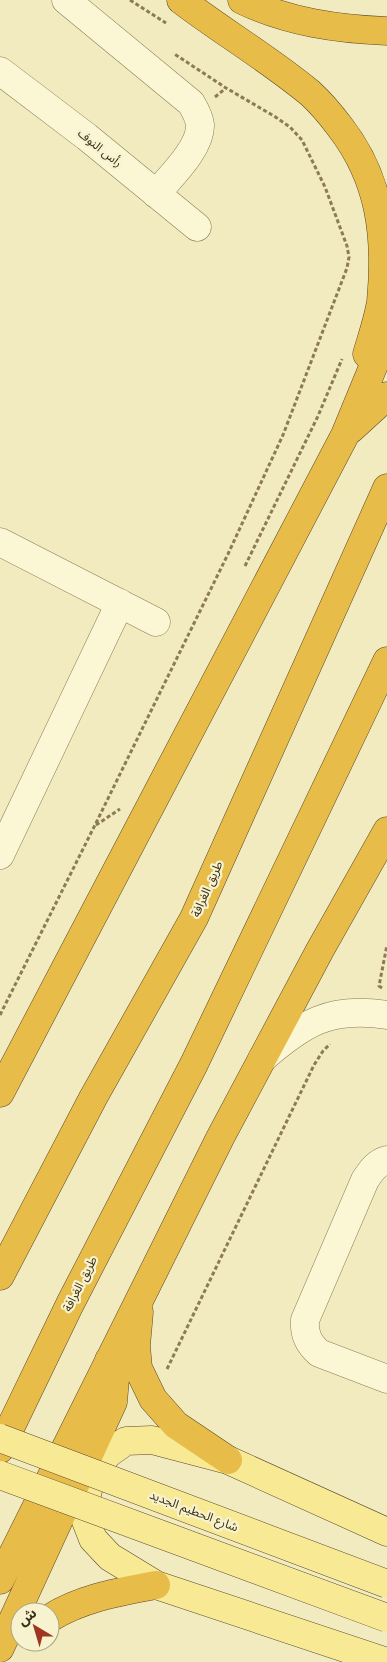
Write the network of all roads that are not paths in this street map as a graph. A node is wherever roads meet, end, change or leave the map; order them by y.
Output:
1 (66, 0) edge
2 (181, 0) edge
3 (242, 0) edge
4 (387, 31) edge
5 (0, 71) edge
6 (156, 194) junction
7 (197, 227) dead end
8 (387, 333) edge
9 (387, 396) edge
10 (345, 435) junction
11 (387, 488) edge
12 (0, 542) edge
13 (120, 603) junction
14 (156, 622) dead end
15 (387, 661) edge
16 (387, 831) edge
17 (0, 855) edge
18 (387, 1015) edge
19 (262, 1059) junction
20 (0, 1093) edge
21 (387, 1160) edge
22 (0, 1276) edge
23 (140, 1299) junction
24 (109, 1360) junction
25 (387, 1379) edge
26 (0, 1438) edge
27 (0, 1449) edge
28 (228, 1460) junction
29 (0, 1475) edge
30 (387, 1532) edge
31 (0, 1580) edge
32 (387, 1584) edge
33 (156, 1585) junction
34 (60, 1613) edge
35 (387, 1618) edge
36 (0, 1648) edge
37 (10, 1652) edge
38 (2, 1662) edge
39 (387, 1662) edge

1 - 6 street
2 - 10 highway
3 - 4 highway
5 - 6 street, رأس النوف
6 - 7 street, رأس النوف
8 - 10 highway
9 - 10 highway
10 - 20 highway
11 - 22 highway, طريق الغرافة
12 - 13 street
13 - 14 street
13 - 17 street
15 - 27 highway, طريق الغرافة
16 - 19 highway
18 - 19 street
19 - 23 highway
21 - 25 street
23 - 24 highway
23 - 28 highway
24 - 31 highway
24 - 36 highway
26 - 32 main road, شارع الحطيم الجديد, bridge
28 - 30 main road
28 - 33 main road
29 - 35 main road, bridge
33 - 34 highway
33 - 39 main road
37 - 38 highway

